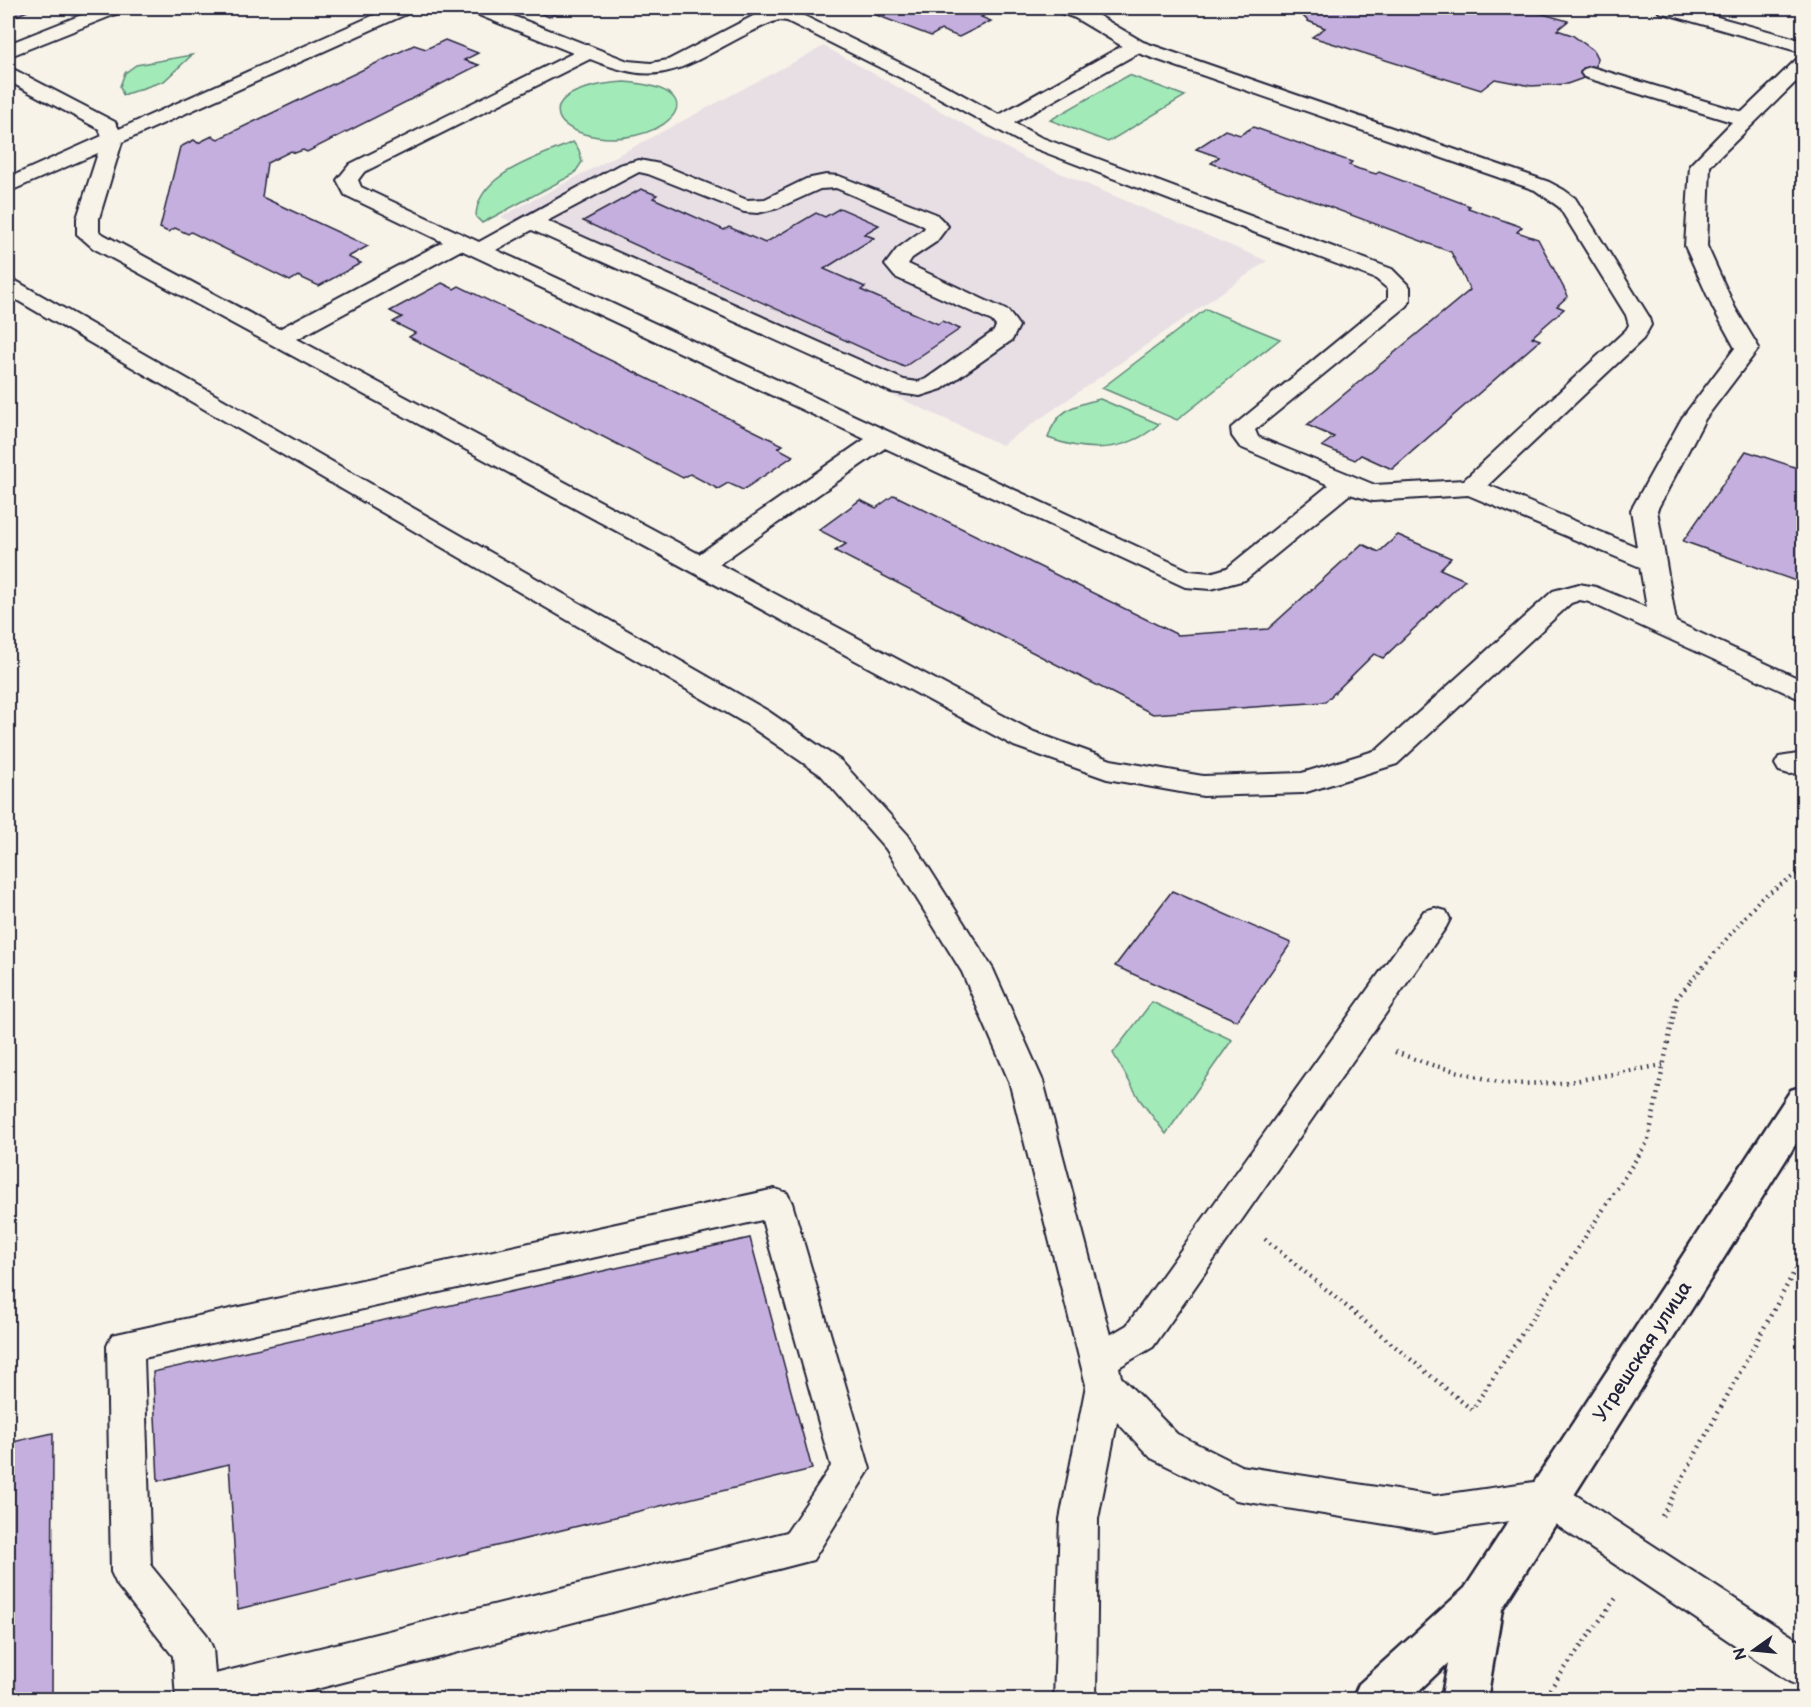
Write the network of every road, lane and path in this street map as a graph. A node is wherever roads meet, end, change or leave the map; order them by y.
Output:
1 (114, 8) edge
2 (404, 8) edge
3 (478, 8) edge
4 (1065, 8) edge
5 (1666, 8) edge
6 (1136, 46) junction
7 (1803, 47) edge
8 (8, 51) edge
9 (589, 52) junction
10 (1803, 63) edge
11 (1591, 73) dead end
12 (8, 74) edge
13 (1746, 120) junction
14 (999, 123) junction
15 (113, 139) junction
16 (8, 186) edge
17 (531, 222) junction
18 (471, 246) junction
19 (8, 286) edge
20 (279, 339) junction
21 (883, 438) junction
22 (1346, 484) junction
23 (1472, 488) junction
24 (1653, 563) junction
25 (700, 565) junction
26 (1664, 627) junction
27 (1803, 692) edge
28 (1803, 869) edge
29 (1435, 919) dead end
30 (1352, 1036) junction
31 (1664, 1065) junction
32 (1803, 1100) edge
33 (1229, 1209) junction
34 (1803, 1254) edge
35 (1102, 1372) junction
36 (1548, 1498) junction
37 (1642, 1560) junction
38 (1481, 1603) junction
39 (1803, 1668) edge
40 (197, 1699) edge
41 (1075, 1700) edge
42 (1375, 1700) edge
43 (1464, 1700) edge
44 (1542, 1700) edge

1 - 8 lane
2 - 15 lane
3 - 9 lane
4 - 6 lane
5 - 7 lane
6 - 14 lane
6 - 23 lane
9 - 14 lane
9 - 18 lane
10 - 13 lane
11 - 13 lane
12 - 15 lane
13 - 24 lane
14 - 22 lane
15 - 16 lane
15 - 20 lane
17 - 17 lane
17 - 18 lane
18 - 20 lane
18 - 21 lane
19 - 35 lane
20 - 25 lane
21 - 22 lane
21 - 25 lane
22 - 23 lane
23 - 24 lane
24 - 26 lane
25 - 26 lane
26 - 27 lane
28 - 31 path
29 - 30 lane
30 - 31 path
30 - 33 lane
31 - 33 path
32 - 36 main road, Угрешская улица
33 - 35 lane
34 - 37 path
35 - 36 lane
35 - 41 lane
36 - 37 lane
36 - 38 main road, Угрешская улица
37 - 39 lane
37 - 44 path
38 - 42 main road, Угрешская улица
38 - 43 main road, Угрешская улица
40 - 40 lane

